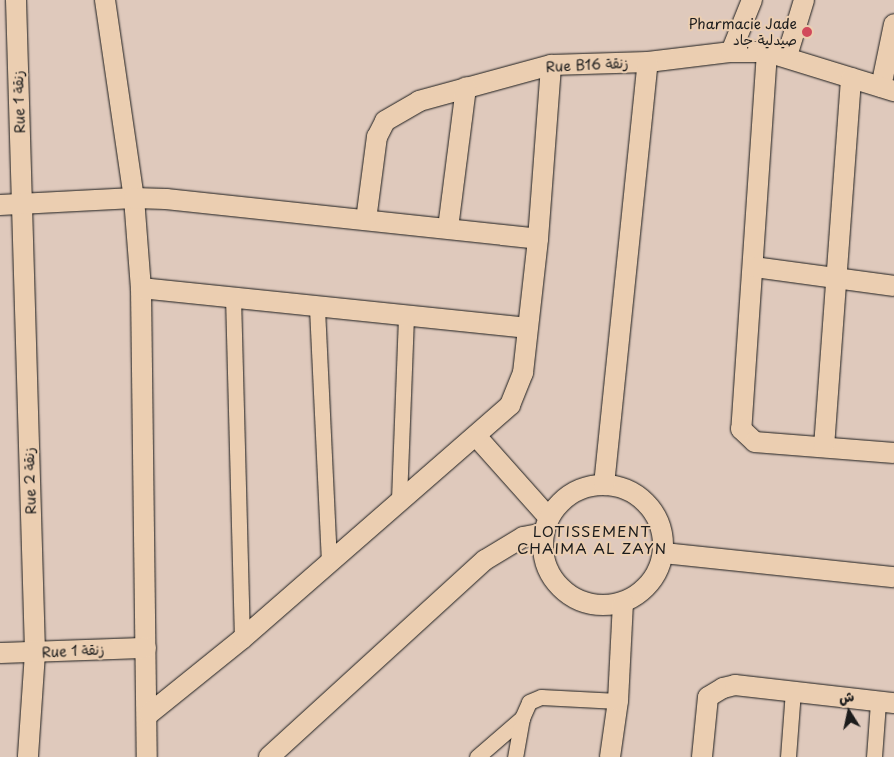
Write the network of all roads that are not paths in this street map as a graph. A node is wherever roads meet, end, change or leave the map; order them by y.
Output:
1 (16, 0) edge
2 (105, 0) edge
3 (752, 0) edge
4 (804, 0) edge
5 (894, 24) edge
6 (731, 52) junction
7 (767, 52) junction
8 (787, 56) junction
9 (648, 62) junction
10 (551, 65) junction
11 (851, 78) junction
12 (466, 87) junction
13 (887, 89) edge
14 (134, 198) junction
15 (22, 204) junction
16 (0, 205) edge
17 (366, 220) junction
18 (448, 228) junction
19 (538, 239) junction
20 (754, 267) junction
21 (838, 280) junction
22 (894, 286) edge
23 (142, 288) junction
24 (234, 296) junction
25 (317, 308) junction
26 (406, 317) junction
27 (526, 328) junction
28 (476, 436) junction
29 (824, 447) junction
30 (894, 452) edge
31 (604, 485) junction
32 (398, 499) junction
33 (546, 526) junction
34 (664, 553) junction
35 (329, 562) junction
36 (894, 577) edge
37 (623, 603) junction
38 (242, 639) junction
39 (146, 648) junction
40 (0, 653) edge
41 (35, 653) junction
42 (793, 691) junction
43 (618, 701) junction
44 (886, 702) edge
45 (149, 714) junction
46 (522, 718) junction
47 (28, 757) edge
48 (148, 757) edge
49 (268, 757) edge
50 (476, 757) edge
51 (515, 757) edge
52 (610, 757) edge
53 (702, 757) edge
54 (788, 757) edge
55 (874, 757) edge

1 - 15 street, Rue 1 زنقة
2 - 14 street
3 - 6 street
4 - 8 street
5 - 13 street
6 - 7 street, Rue B16 زنقة
6 - 9 street, Rue B16 زنقة
7 - 8 street, Rue B16 زنقة
7 - 20 street
8 - 11 street, Rue B16 زنقة
9 - 10 street, Rue B16 زنقة
9 - 31 street
10 - 12 street, Rue B16 زنقة
10 - 19 street
11 - 13 street, Rue B16 زنقة
11 - 21 street
12 - 17 street, Rue B16 زنقة
12 - 18 street
14 - 15 street
14 - 17 street
14 - 23 street
15 - 16 street
15 - 41 street, Rue 2 زنقة
17 - 18 street
18 - 19 street
19 - 27 street
20 - 21 street
20 - 29 street
21 - 22 street
21 - 29 street
23 - 24 street
23 - 39 street
24 - 25 street
24 - 38 street
25 - 26 street
25 - 35 street
26 - 27 street
26 - 32 street
27 - 28 street
28 - 32 street
28 - 33 street
29 - 30 street
31 - 33 street
31 - 34 street
32 - 35 street
33 - 37 street
33 - 49 street
34 - 36 street
34 - 37 street
35 - 38 street
37 - 43 street
38 - 45 street
39 - 41 street, Rue 1 زنقة
39 - 45 street
40 - 41 street, Rue 1 زنقة
41 - 47 street, Rue 2 زنقة
42 - 44 street
42 - 53 street
42 - 54 street
43 - 46 street
43 - 52 street
44 - 55 street
45 - 48 street
46 - 50 street
46 - 51 street

